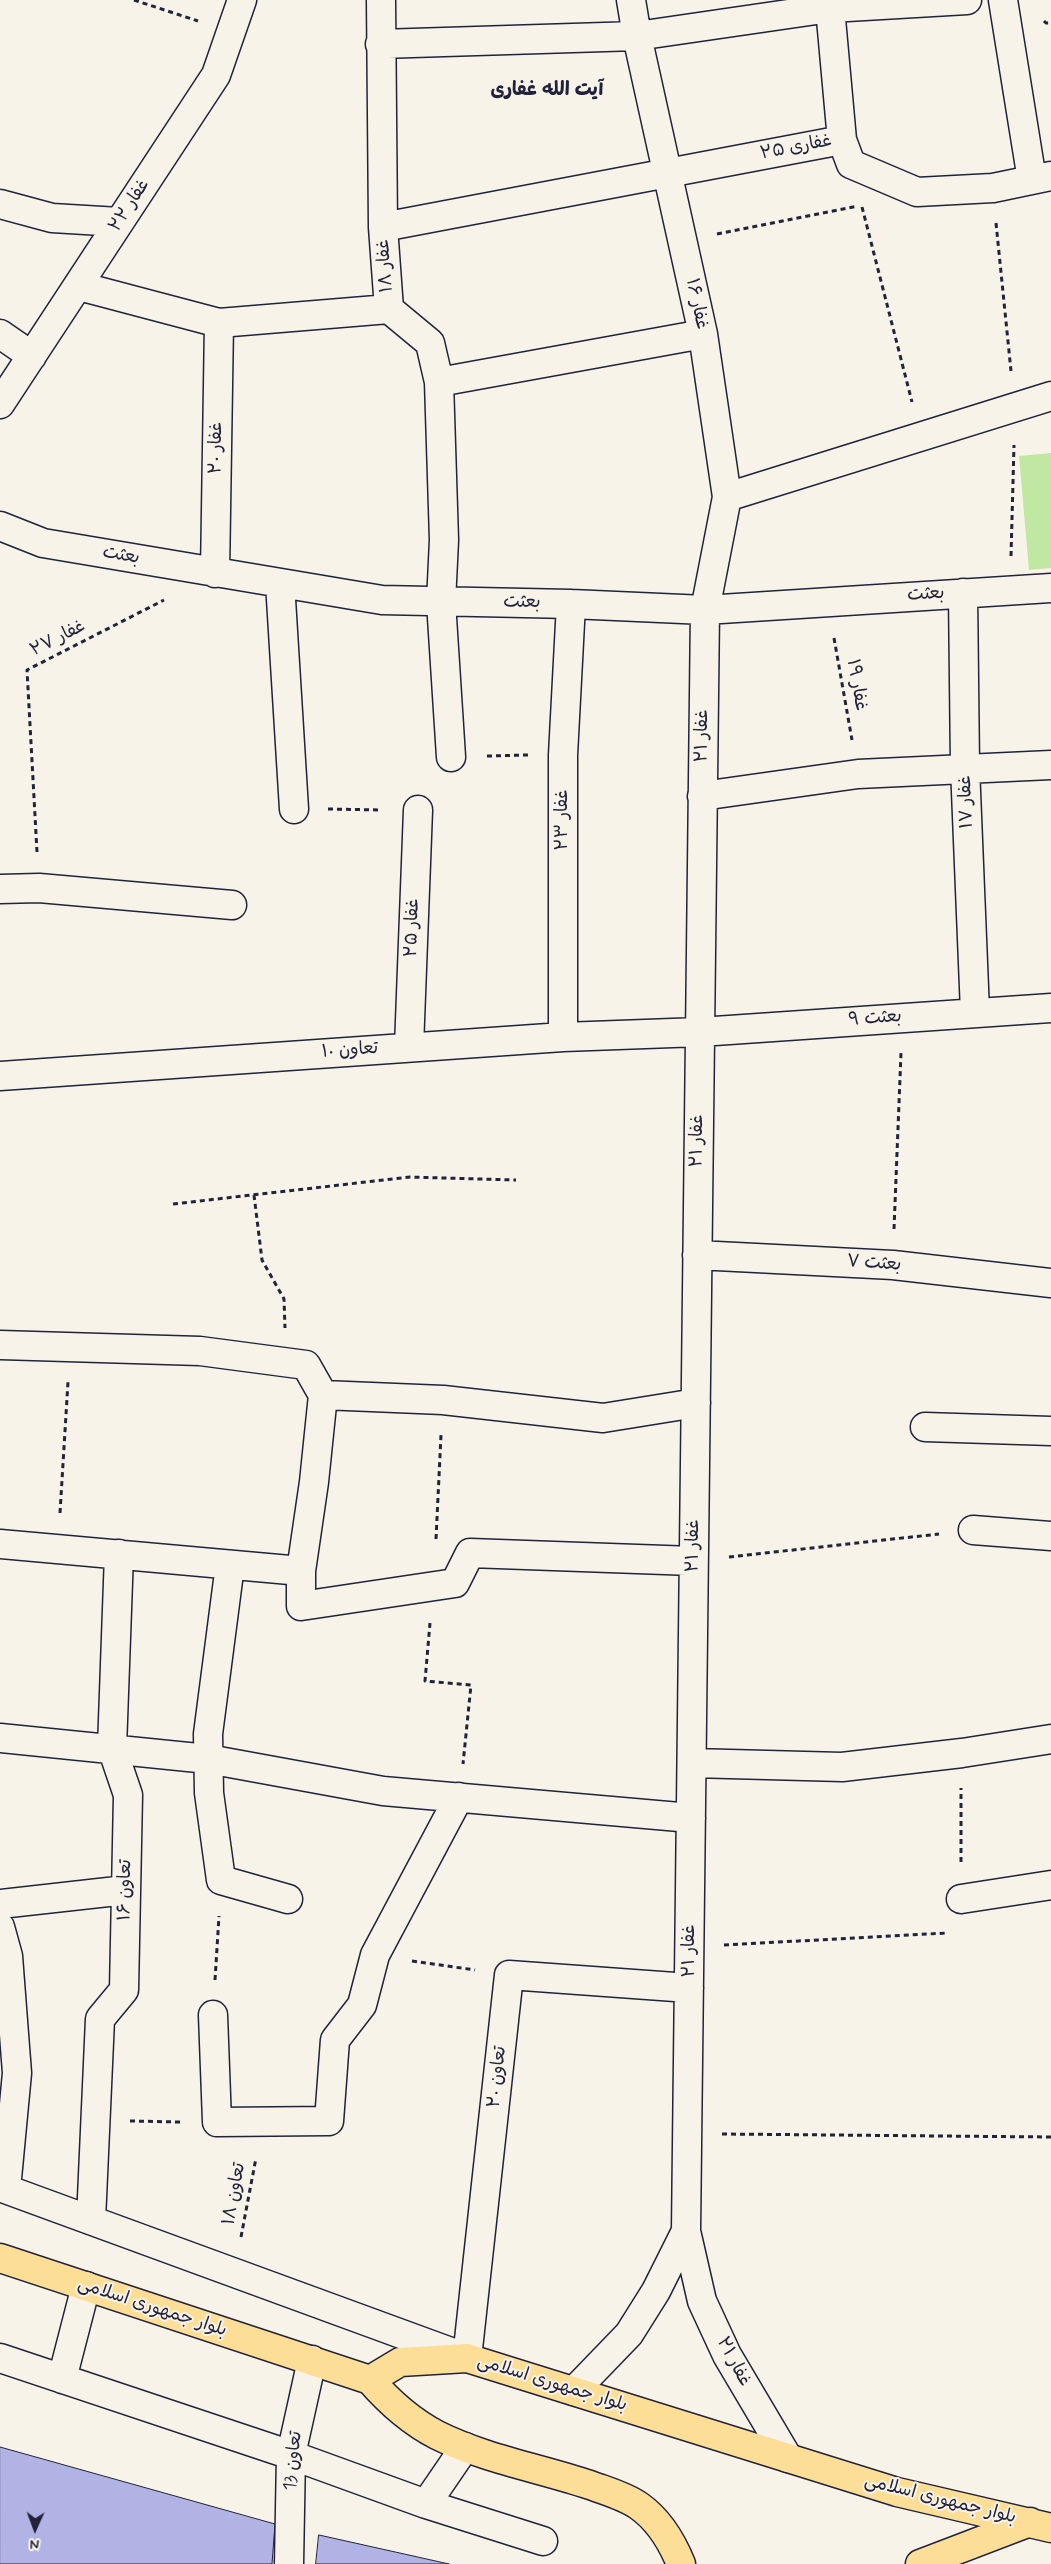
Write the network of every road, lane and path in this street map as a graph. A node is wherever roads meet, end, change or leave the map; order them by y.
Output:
1 (134, 0) edge
2 (242, 0) edge
3 (381, 0) edge
4 (631, 0) edge
5 (967, 0) edge
6 (1003, 0) edge
7 (830, 8) junction
8 (230, 32) junction
9 (637, 36) junction
10 (380, 44) junction
11 (846, 152) junction
12 (668, 173) junction
13 (1041, 178) edge
14 (0, 204) edge
15 (861, 206) junction
16 (119, 222) junction
17 (383, 227) junction
18 (683, 241) junction
19 (79, 286) junction
20 (389, 309) junction
21 (219, 323) junction
22 (0, 334) edge
23 (703, 334) junction
24 (32, 356) junction
25 (439, 382) junction
26 (1051, 396) edge
27 (0, 404) edge
28 (921, 436) junction
29 (727, 497) junction
30 (0, 526) edge
31 (216, 573) junction
32 (280, 583) junction
33 (1051, 588) edge
34 (963, 593) junction
35 (827, 601) junction
36 (441, 602) junction
37 (571, 604) junction
38 (704, 610) junction
39 (564, 755) junction
40 (451, 757) joint
41 (1051, 765) edge
42 (965, 767) junction
43 (858, 774) junction
44 (702, 796) junction
45 (294, 809) dead end
46 (418, 810) dead end
47 (39, 888) junction
48 (0, 889) edge
49 (232, 905) dead end
50 (1051, 1008) edge
51 (975, 1012) junction
52 (902, 1018) junction
53 (700, 1032) junction
54 (563, 1037) junction
55 (409, 1047) junction
56 (0, 1076) edge
57 (516, 1180) dead end
58 (254, 1195) junction
59 (173, 1204) dead end
60 (697, 1255) junction
61 (893, 1265) junction
62 (1051, 1282) edge
63 (0, 1344) edge
64 (70, 1347) junction
65 (286, 1362) junction
66 (323, 1395) junction
67 (696, 1403) junction
68 (925, 1427) dead end
69 (1051, 1431) edge
70 (972, 1530) joint
71 (1050, 1530) edge
72 (0, 1544) edge
73 (58, 1549) junction
74 (119, 1554) junction
75 (693, 1561) junction
76 (230, 1565) junction
77 (301, 1571) junction
78 (0, 1738) edge
79 (1051, 1739) edge
80 (112, 1748) junction
81 (962, 1753) junction
82 (208, 1759) junction
83 (692, 1763) junction
84 (459, 1797) junction
85 (691, 1818) junction
86 (221, 1880) junction
87 (1051, 1885) edge
88 (126, 1890) junction
89 (288, 1899) dead end
90 (961, 1899) junction
91 (0, 1904) edge
92 (0, 1927) edge
93 (690, 1947) junction
94 (375, 1955) junction
95 (509, 1975) junction
96 (689, 1988) junction
97 (213, 2015) joint
98 (263, 2120) junction
99 (96, 2121) junction
100 (217, 2122) junction
101 (688, 2134) junction
102 (1051, 2137) edge
103 (3, 2188) edge
104 (91, 2220) junction
105 (686, 2231) junction
106 (0, 2258) edge
107 (235, 2272) junction
108 (86, 2286) junction
109 (0, 2358) edge
110 (467, 2358) junction
111 (312, 2360) junction
112 (62, 2379) junction
113 (370, 2380) junction
114 (574, 2391) junction
115 (465, 2447) junction
116 (291, 2454) junction
117 (788, 2458) junction
118 (426, 2504) junction
119 (1040, 2525) edge
120 (543, 2541) dead end
121 (289, 2564) edge
122 (681, 2564) edge
123 (920, 2564) edge

1 - 8 path
2 - 8 street, غفار ۲۲
3 - 10 street, غفار ۱۸
4 - 9 street, غفار ۱۶
5 - 7 street
6 - 13 street
7 - 9 street
7 - 11 street
8 - 16 street, غفار ۲۲
9 - 10 street
9 - 12 street, غفار ۱۶
10 - 17 street, غفار ۱۸
11 - 12 street, غفاری ۲۵
11 - 13 street, غفاری ۲۵
11 - 15 path
12 - 17 street, غفاری ۲۵
12 - 18 street, غفار ۱۶
14 - 16 street
15 - 18 path
15 - 28 path
16 - 19 street, غفار ۲۲
17 - 20 street, غفار ۱۸
18 - 23 street, غفار ۱۶
19 - 21 street
19 - 24 street, غفار ۲۲
20 - 21 street
20 - 25 street, غفار ۱۸
21 - 31 street, غفار ۲۰
22 - 24 street
23 - 25 street
23 - 29 street, غفار ۱۶
24 - 27 street, غفار ۲۲
25 - 36 street, غفار ۱۸
26 - 28 street
28 - 29 street
29 - 38 street, غفار ۱۶
30 - 31 street, بعثت
31 - 32 street, بعثت
31 - 47 path, غفار ۲۷
32 - 36 street, بعثت
32 - 45 street
33 - 34 street, بعثت
34 - 35 street, بعثت
34 - 42 street, غفار ۱۷
35 - 38 street, بعثت
35 - 43 path, غفار ۱۹
36 - 37 street, بعثت
36 - 40 street
37 - 38 street, بعثت
37 - 39 street, غفار ۲۳
38 - 44 street, غفار ۲۱
39 - 40 path
39 - 54 street, غفار ۲۳
41 - 42 street
42 - 43 street
42 - 51 street, غفار ۱۷
43 - 44 street
44 - 53 street, غفار ۲۱
46 - 55 street, غفار ۲۵
47 - 48 street
47 - 49 street
50 - 51 street, بعثت ۹
51 - 52 street, بعثت ۹
52 - 53 street, بعثت ۹
52 - 61 path
53 - 54 street, تعاون ۱۰
53 - 60 street, غفار ۲۱
54 - 55 street, تعاون ۱۰
55 - 56 street, تعاون ۱۰
57 - 58 path
58 - 59 path
58 - 65 path
60 - 61 street, بعثت ۷
60 - 67 street, غفار ۲۱
61 - 62 street, بعثت ۷
63 - 64 street
64 - 65 street
64 - 73 path
65 - 66 street
66 - 67 street
66 - 77 street
67 - 75 street, غفار ۲۱
68 - 69 street
70 - 71 street
70 - 75 path
72 - 73 street
73 - 74 street
74 - 76 street
74 - 80 street, تعاون ۱۶
75 - 77 street
75 - 83 street, غفار ۲۱
76 - 77 street
76 - 82 street
78 - 80 street
79 - 81 street
80 - 82 street
80 - 88 street, تعاون ۱۶
81 - 83 street
81 - 90 path
82 - 84 street
82 - 86 street
83 - 85 street, غفار ۲۱
84 - 85 street
84 - 94 street
85 - 93 street, غفار ۲۱
86 - 89 street
86 - 97 path
87 - 90 street
88 - 91 street
88 - 99 street, تعاون ۱۶
90 - 93 path
92 - 103 street
93 - 96 street, غفار ۲۱
94 - 95 path
94 - 98 street
95 - 96 street
95 - 110 street, تعاون ۲۰
96 - 101 street, غفار ۲۱
97 - 100 street
98 - 100 street
98 - 107 path, تعاون ۱۸
99 - 100 path
99 - 104 street, تعاون ۱۶
101 - 102 path
101 - 105 street, غفار ۲۱
103 - 104 street
104 - 107 street
105 - 114 street
105 - 117 street, غفار ۲۱
106 - 108 main road, بلوار جمهوری اسلامی
107 - 110 street
108 - 111 main road, بلوار جمهوری اسلامی
108 - 112 street
109 - 112 street
110 - 113 main road, بلوار جمهوری اسلامی
110 - 114 main road, بلوار جمهوری اسلامی
111 - 113 main road, بلوار جمهوری اسلامی
111 - 116 street, تعاون 13
112 - 116 street
113 - 115 main road
114 - 117 main road, بلوار جمهوری اسلامی
115 - 118 street
115 - 122 main road
116 - 118 street
116 - 121 street, تعاون 13
117 - 119 main road, بلوار جمهوری اسلامی
118 - 120 street
119 - 123 main road

